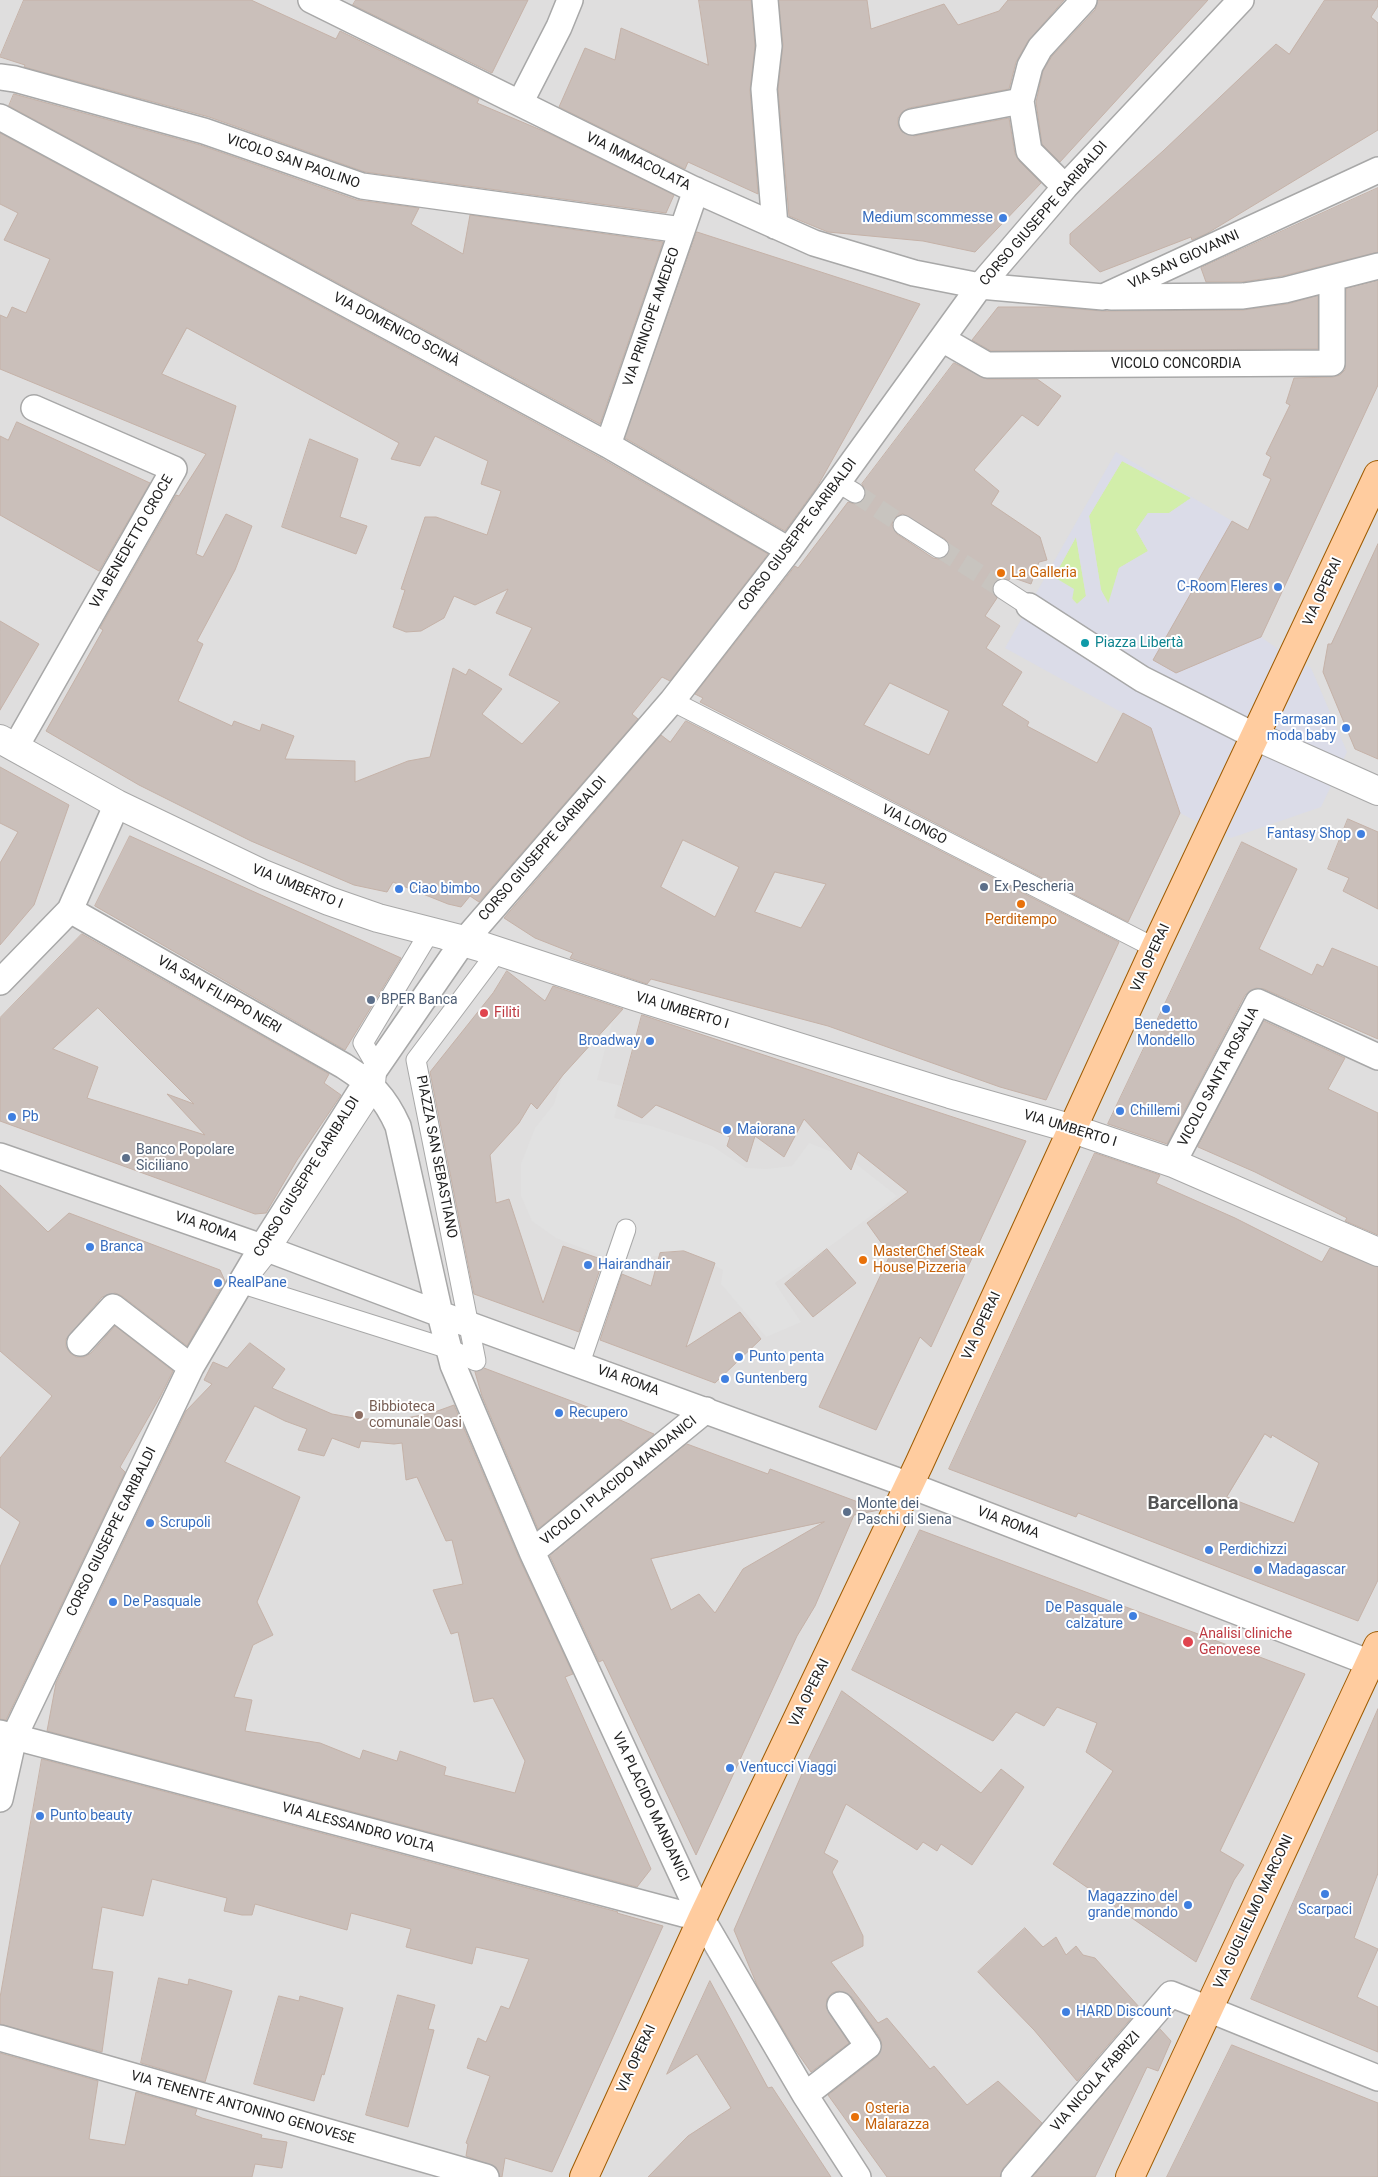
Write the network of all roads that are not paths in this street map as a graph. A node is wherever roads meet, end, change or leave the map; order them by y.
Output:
1 (311, 0) edge
2 (570, 0) edge
3 (765, 0) edge
4 (1084, 0) edge
5 (1240, 0) edge
6 (353, 10) edge
7 (0, 77) edge
8 (1021, 101) junction
9 (520, 103) junction
10 (0, 117) edge
11 (912, 122) dead end
12 (1378, 170) edge
13 (1065, 186) junction
14 (696, 190) junction
15 (775, 226) junction
16 (682, 230) junction
17 (1378, 266) edge
18 (1332, 280) junction
19 (980, 286) junction
20 (1103, 297) junction
21 (942, 339) junction
22 (34, 408) dead end
23 (608, 445) junction
24 (1378, 475) edge
25 (903, 525) tunnel mouth
26 (940, 548) tunnel mouth
27 (788, 550) junction
28 (1003, 589) tunnel mouth
29 (1028, 606) joint
30 (672, 701) junction
31 (1255, 736) junction
32 (8, 744) edge
33 (1378, 791) edge
34 (117, 804) junction
35 (70, 910) junction
36 (462, 943) junction
37 (1155, 948) junction
38 (0, 982) edge
39 (1378, 1058) edge
40 (373, 1079) junction
41 (1073, 1129) junction
42 (0, 1156) edge
43 (1174, 1163) junction
44 (626, 1229) dead end
45 (266, 1248) junction
46 (1378, 1252) edge
47 (440, 1314) junction
48 (469, 1324) junction
49 (80, 1343) dead end
50 (449, 1349) junction
51 (580, 1363) junction
52 (192, 1368) junction
53 (706, 1410) junction
54 (476, 1420) joint
55 (909, 1485) junction
56 (532, 1552) junction
57 (1375, 1658) edge
58 (7, 1735) edge
59 (0, 1799) edge
60 (702, 1919) junction
61 (840, 2005) dead end
62 (1208, 2010) junction
63 (0, 2038) edge
64 (1378, 2078) edge
65 (805, 2096) junction
66 (486, 2177) edge
67 (584, 2177) edge
68 (858, 2177) edge
69 (1014, 2177) edge
70 (1130, 2177) edge

1 - 6 street, VIA IMMACOLATA
2 - 9 street
3 - 15 street
4 - 8 street
5 - 13 street, CORSO GIUSEPPE GARIBALDI
6 - 9 street, VIA IMMACOLATA
7 - 16 street, VICOLO SAN PAOLINO
8 - 11 street
8 - 13 street
9 - 14 street, VIA IMMACOLATA
10 - 23 street, VIA DOMENICO SCINÀ
12 - 20 street, VIA SAN GIOVANNI
13 - 19 street, CORSO GIUSEPPE GARIBALDI
14 - 15 street, VIA IMMACOLATA
14 - 16 street, VIA PRINCIPE AMEDEO
15 - 19 street, VIA IMMACOLATA
16 - 23 street, VIA PRINCIPE AMEDEO
17 - 18 street
18 - 20 street
18 - 21 street, VICOLO CONCORDIA
19 - 20 street, VIA SAN GIOVANNI
19 - 21 street, CORSO GIUSEPPE GARIBALDI
21 - 27 street, CORSO GIUSEPPE GARIBALDI
22 - 32 street, VIA BENEDETTO CROCE
23 - 27 street, VIA DOMENICO SCINÀ
24 - 31 main road, VIA OPERAI
25 - 26 street
27 - 30 street, CORSO GIUSEPPE GARIBALDI
28 - 29 street
29 - 31 street
30 - 36 street, CORSO GIUSEPPE GARIBALDI
30 - 37 street, VIA LONGO
31 - 33 street
31 - 37 main road, VIA OPERAI
32 - 34 street, VIA UMBERTO I
34 - 35 street
34 - 36 street, VIA UMBERTO I
35 - 38 street
35 - 40 street, VIA SAN FILIPPO NERI
36 - 40 street, CORSO GIUSEPPE GARIBALDI
36 - 40 street, PIAZZA SAN SEBASTIANO
36 - 41 street, VIA UMBERTO I
36 - 48 street, PIAZZA SAN SEBASTIANO
37 - 41 main road, VIA OPERAI
39 - 43 street, VICOLO SANTA ROSALIA
40 - 45 street, CORSO GIUSEPPE GARIBALDI
40 - 47 street, PIAZZA SAN SEBASTIANO
41 - 43 street, VIA UMBERTO I
41 - 55 main road, VIA OPERAI
42 - 45 street, VIA ROMA
43 - 46 street, VIA UMBERTO I
44 - 51 street, VIA ROMA
45 - 47 street, VIA ROMA
45 - 50 street, PIAZZA SAN SEBASTIANO
45 - 52 street, CORSO GIUSEPPE GARIBALDI
47 - 48 street, VIA ROMA
47 - 50 street, PIAZZA SAN SEBASTIANO
48 - 50 street, PIAZZA SAN SEBASTIANO
48 - 51 street, VIA ROMA
49 - 52 street
50 - 54 street, PIAZZA SAN SEBASTIANO
51 - 53 street, VIA ROMA
52 - 58 street, CORSO GIUSEPPE GARIBALDI
53 - 55 street, VIA ROMA
53 - 56 street, VICOLO I PLACIDO MANDANICI
54 - 56 street, VIA PLACIDO MANDANICI
55 - 57 street, VIA ROMA
55 - 60 main road, VIA OPERAI
56 - 60 street, VIA PLACIDO MANDANICI
57 - 62 main road, VIA GUGLIELMO MARCONI
58 - 59 street, CORSO GIUSEPPE GARIBALDI
58 - 60 street, VIA ALESSANDRO VOLTA
60 - 65 street, VIA PLACIDO MANDANICI
60 - 67 main road, VIA OPERAI
61 - 65 street
62 - 64 street
62 - 69 street, VIA NICOLA FABRIZI
62 - 70 main road, VIA GUGLIELMO MARCONI
63 - 66 street, VIA TENENTE ANTONINO GENOVESE
65 - 68 street, VIA PLACIDO MANDANICI

